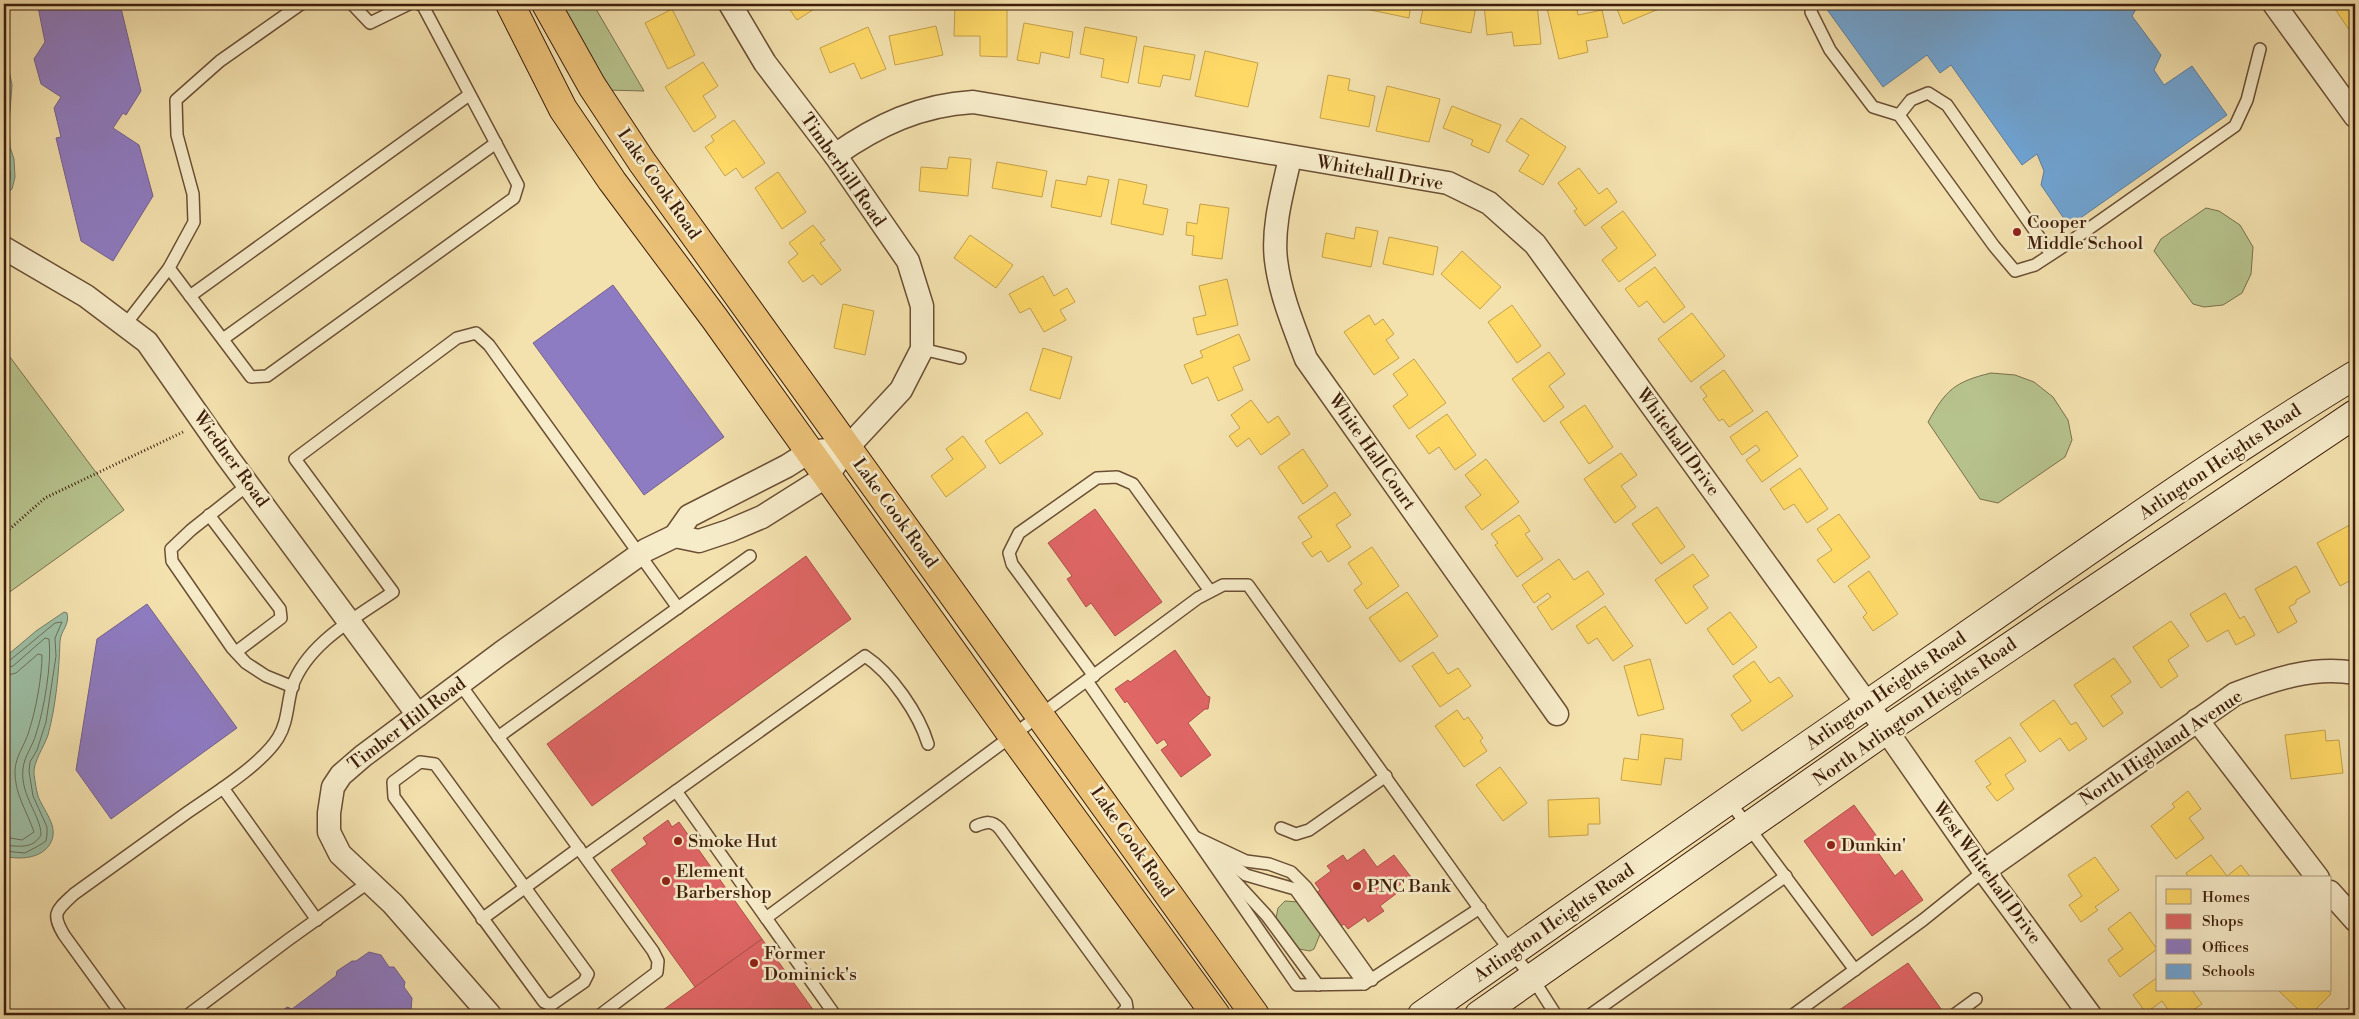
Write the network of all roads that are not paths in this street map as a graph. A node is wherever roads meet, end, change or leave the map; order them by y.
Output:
1 (300, 4) edge
2 (352, 4) edge
3 (409, 4) edge
4 (418, 4) edge
5 (510, 4) edge
6 (546, 4) edge
7 (730, 4) edge
8 (1812, 4) edge
9 (2274, 4) edge
10 (2260, 48) dead end
11 (469, 95) junction
12 (1899, 115) junction
13 (2355, 116) edge
14 (496, 144) junction
15 (834, 155) junction
16 (1290, 158) junction
17 (4, 248) edge
18 (2052, 254) junction
19 (168, 268) junction
20 (190, 296) junction
21 (125, 325) junction
22 (223, 339) junction
23 (922, 349) junction
24 (960, 358) dead end
25 (2355, 375) edge
26 (2355, 414) edge
27 (847, 448) junction
28 (809, 452) junction
29 (827, 476) junction
30 (249, 484) junction
31 (210, 515) junction
32 (675, 536) junction
33 (640, 554) junction
34 (750, 556) dead end
35 (1210, 591) junction
36 (678, 608) junction
37 (350, 622) junction
38 (236, 652) junction
39 (2355, 673) edge
40 (1090, 679) junction
41 (460, 684) junction
42 (292, 687) junction
43 (1867, 704) junction
44 (1041, 714) junction
45 (1557, 714) dead end
46 (418, 715) junction
47 (2197, 720) junction
48 (1886, 730) junction
49 (498, 736) junction
50 (1012, 736) junction
51 (928, 744) dead end
52 (1386, 776) junction
53 (223, 788) junction
54 (676, 791) junction
55 (1729, 801) junction
56 (976, 826) dead end
57 (1280, 828) dead end
58 (1748, 828) junction
59 (1193, 837) junction
60 (582, 852) junction
61 (1984, 871) junction
62 (1786, 876) junction
63 (2316, 876) edge
64 (370, 882) junction
65 (524, 888) junction
66 (2332, 894) edge
67 (1480, 908) junction
68 (766, 918) junction
69 (482, 919) junction
70 (317, 920) junction
71 (2355, 920) edge
72 (1512, 952) junction
73 (1855, 970) junction
74 (1533, 979) junction
75 (1368, 982) junction
76 (1318, 985) junction
77 (1976, 999) dead end
78 (482, 1012) edge
79 (122, 1015) edge
80 (188, 1015) edge
81 (600, 1015) edge
82 (835, 1015) edge
83 (1120, 1015) edge
84 (1216, 1015) edge
85 (1255, 1015) edge
86 (1422, 1015) edge
87 (1479, 1015) edge
88 (1556, 1015) edge
89 (1590, 1015) edge
90 (1793, 1015) edge
91 (1954, 1015) edge
92 (2090, 1015) edge

1 - 19 lane
2 - 3 lane
4 - 11 lane
5 - 28 main road, Lake Cook Road
6 - 27 main road, Lake Cook Road
7 - 15 street, Timberhill Road
8 - 12 lane
9 - 13 street
10 - 18 lane
11 - 14 lane
11 - 20 lane
12 - 18 lane
12 - 18 lane
14 - 22 lane
14 - 22 lane
15 - 16 street, Whitehall Drive
15 - 23 street, Timberhill Road
16 - 43 street, Whitehall Drive
16 - 45 street, White Hall Court
17 - 21 street, Wiedner Road
19 - 20 lane
19 - 21 lane
20 - 22 lane
21 - 30 street, Wiedner Road
23 - 24 lane
23 - 27 street, Timberhill Road
25 - 43 main road, Arlington Heights Road
26 - 48 main road, North Arlington Heights Road
27 - 28 street, Timber Hill Road
27 - 29 street
27 - 44 main road, Lake Cook Road
28 - 29 main road, Lake Cook Road
28 - 32 street, Timber Hill Road
29 - 32 street
29 - 50 main road, Lake Cook Road
30 - 31 lane
30 - 37 street, Wiedner Road
31 - 38 lane
31 - 38 lane
32 - 33 street, Timber Hill Road
33 - 36 lane
33 - 37 lane
33 - 41 street, Timber Hill Road
34 - 36 lane
35 - 40 lane
35 - 40 lane
35 - 52 lane
36 - 49 lane
37 - 42 lane
37 - 46 street, Wiedner Road
38 - 42 lane
39 - 47 street, North Highland Avenue
40 - 44 lane
40 - 59 lane
41 - 46 street, Timber Hill Road
41 - 49 lane
42 - 53 lane
43 - 48 street, Whitehall Drive
43 - 55 main road, Arlington Heights Road
44 - 50 lane
44 - 85 main road, Lake Cook Road
46 - 64 street, Timber Hill Road
47 - 61 street, North Highland Avenue
47 - 63 street
48 - 58 main road, North Arlington Heights Road
48 - 61 street, West Whitehall Drive
49 - 60 lane
50 - 68 lane
50 - 84 main road, Lake Cook Road
51 - 54 lane
52 - 57 lane
52 - 67 lane
53 - 70 lane
53 - 79 lane
54 - 60 lane
54 - 68 lane
55 - 58 lane
55 - 72 main road, Arlington Heights Road
56 - 83 lane
58 - 62 lane
58 - 74 main road, North Arlington Heights Road
59 - 75 lane
59 - 75 lane
59 - 76 lane
59 - 76 lane
60 - 65 lane
60 - 81 lane
61 - 73 lane
61 - 92 street, West Whitehall Drive
62 - 73 lane
62 - 89 lane
64 - 70 lane
64 - 78 street, Timber Hill Road
65 - 69 lane
65 - 69 lane
65 - 69 lane
66 - 71 street
67 - 72 lane
67 - 75 lane
68 - 82 lane
70 - 80 lane
72 - 74 lane
72 - 86 main road, Arlington Heights Road
73 - 90 lane
74 - 87 main road, North Arlington Heights Road
74 - 88 lane
75 - 76 lane
77 - 91 lane

